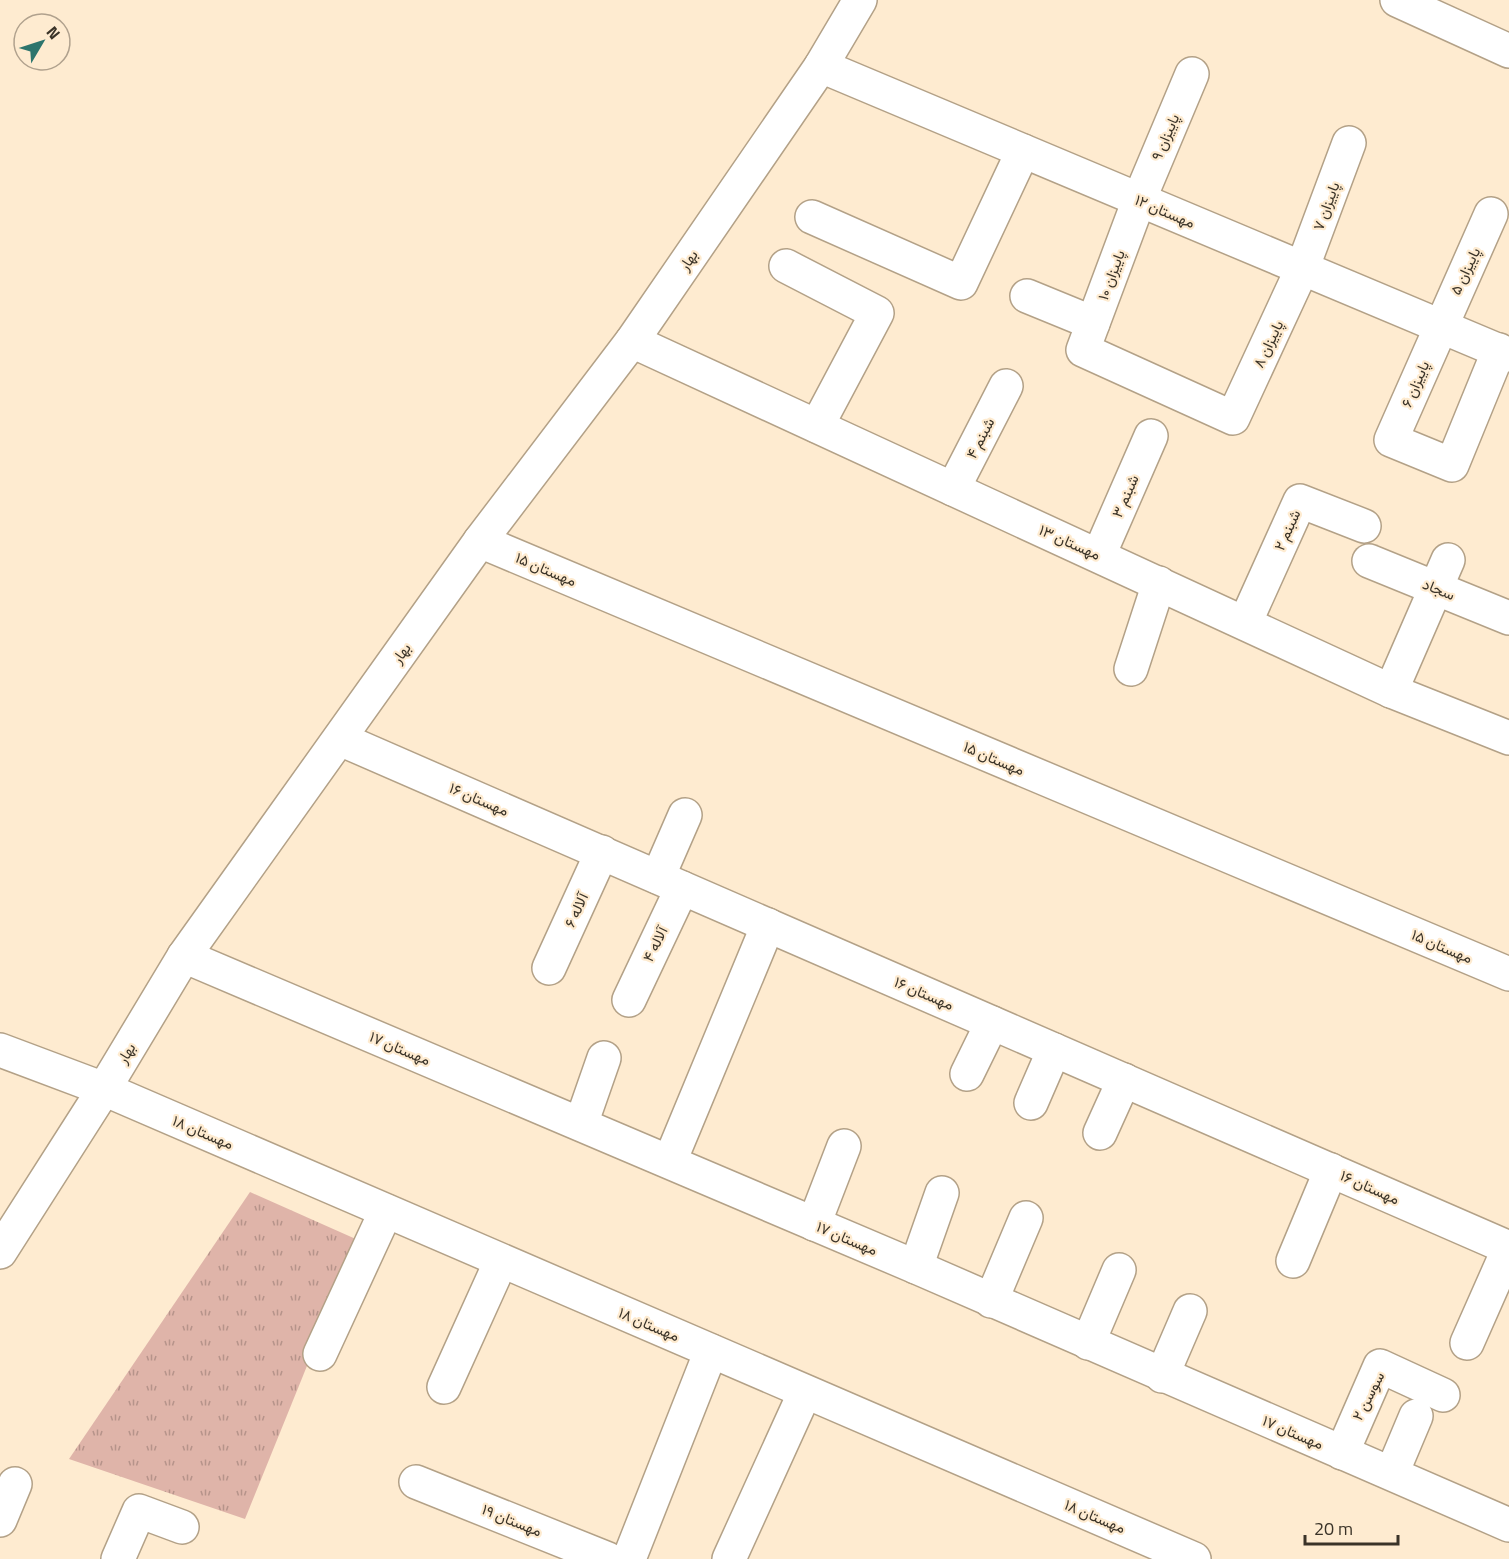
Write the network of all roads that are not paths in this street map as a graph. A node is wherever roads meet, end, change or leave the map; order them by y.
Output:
1 (860, 0) edge
2 (876, 0) edge
3 (1397, 0) edge
4 (1509, 51) edge
5 (821, 66) junction
6 (1192, 74) dead end
7 (1349, 143) dead end
8 (1023, 152) junction
9 (1139, 200) junction
10 (1491, 214) dead end
11 (812, 217) dead end
12 (786, 266) dead end
13 (1302, 269) junction
14 (1027, 296) dead end
15 (1438, 327) junction
16 (1088, 337) junction
17 (632, 341) junction
18 (1504, 353) edge
19 (1006, 386) dead end
20 (817, 426) junction
21 (1151, 436) dead end
22 (953, 489) junction
23 (1364, 526) dead end
24 (480, 541) junction
25 (1099, 555) junction
26 (1369, 561) dead end
27 (1442, 574) junction
28 (1159, 583) junction
29 (1509, 618) edge
30 (1245, 623) junction
31 (1131, 669) dead end
32 (1391, 691) junction
33 (1509, 738) edge
34 (340, 739) junction
35 (685, 815) dead end
36 (602, 852) junction
37 (670, 882) junction
38 (768, 925) junction
39 (184, 956) junction
40 (549, 968) dead end
41 (1509, 974) edge
42 (629, 1000) dead end
43 (992, 1023) junction
44 (0, 1050) edge
45 (1054, 1050) junction
46 (604, 1058) dead end
47 (967, 1074) dead end
48 (1124, 1080) junction
49 (104, 1089) junction
50 (1031, 1103) dead end
51 (581, 1124) junction
52 (1100, 1132) dead end
53 (844, 1146) dead end
54 (670, 1161) junction
55 (1331, 1170) junction
56 (942, 1193) dead end
57 (386, 1211) junction
58 (1026, 1218) dead end
59 (814, 1224) junction
60 (1509, 1248) edge
61 (0, 1252) edge
62 (501, 1261) junction
63 (1293, 1261) dead end
64 (916, 1267) junction
65 (1119, 1270) dead end
66 (991, 1301) junction
67 (1190, 1311) dead end
68 (1088, 1343) junction
69 (1467, 1343) dead end
70 (711, 1351) junction
71 (320, 1354) dead end
72 (1162, 1376) junction
73 (444, 1387) dead end
74 (805, 1392) junction
75 (1443, 1395) dead end
76 (1416, 1416) dead end
77 (1342, 1453) junction
78 (1392, 1473) junction
79 (416, 1482) dead end
80 (15, 1484) dead end
81 (0, 1520) edge
82 (1509, 1525) edge
83 (182, 1527) dead end
84 (118, 1559) edge
85 (608, 1559) edge
86 (629, 1559) edge
87 (729, 1559) edge
88 (1194, 1559) edge

1 - 5 street, بهار
2 - 5 street, بهار
3 - 4 street
5 - 8 street, مهستان ۱۲
5 - 17 street, بهار
6 - 9 street, پاییزان ۹
7 - 13 street, پاییزان ۷
8 - 9 street, مهستان ۱۲
8 - 11 street
9 - 13 street, مهستان ۱۲
9 - 16 street, پاییزان ۱۰
10 - 15 street, پاییزان ۵
12 - 20 street
13 - 15 street, مهستان ۱۲
13 - 16 street, پاییزان ۸
14 - 16 street
15 - 18 street, مهستان ۱۲
15 - 18 street, پاییزان ۶
17 - 20 street, مهستان ۱۳
17 - 24 street, بهار
19 - 22 street, شبنم ۴
20 - 22 street, مهستان ۱۳
21 - 25 street, شبنم ۳
22 - 25 street, مهستان ۱۳
23 - 30 street, شبنم ۲
24 - 34 street, بهار
24 - 41 street, مهستان ۱۵
25 - 28 street, مهستان ۱۳
26 - 27 street, سجاد
27 - 29 street, سجاد
27 - 32 street
28 - 30 street, مهستان ۱۳
28 - 31 street
30 - 32 street, مهستان ۱۳
32 - 33 street, مهستان ۱۳
34 - 36 street, مهستان ۱۶
34 - 39 street, بهار
35 - 37 street, آلاله ۴
36 - 37 street, مهستان ۱۶
36 - 40 street, آلاله ۶
37 - 38 street, مهستان ۱۶
37 - 42 street, آلاله ۴
38 - 43 street, مهستان ۱۶
38 - 54 street
39 - 49 street, بهار
39 - 51 street, مهستان ۱۷
43 - 45 street, مهستان ۱۶
43 - 47 street
44 - 49 street, مهستان ۱۸
45 - 48 street, مهستان ۱۶
45 - 50 street
46 - 51 street
48 - 52 street
48 - 55 street, مهستان ۱۶
49 - 57 street, مهستان ۱۸
49 - 61 street, بهار
51 - 54 street, مهستان ۱۷
53 - 59 street
54 - 59 street, مهستان ۱۷
55 - 60 street, مهستان ۱۶
55 - 63 street
56 - 64 street
57 - 62 street, مهستان ۱۸
57 - 71 street
58 - 66 street
59 - 64 street, مهستان ۱۷
60 - 69 street
62 - 70 street, مهستان ۱۸
62 - 73 street
64 - 66 street, مهستان ۱۷
65 - 68 street
66 - 68 street, مهستان ۱۷
67 - 72 street
68 - 72 street, مهستان ۱۷
70 - 74 street, مهستان ۱۸
70 - 86 street
72 - 77 street, مهستان ۱۷
74 - 87 street
74 - 88 street, مهستان ۱۸
75 - 77 street, سوسن ۲
76 - 78 street
77 - 78 street, مهستان ۱۷
78 - 82 street, مهستان ۱۷
79 - 85 street, مهستان ۱۹
80 - 81 street
83 - 84 street

